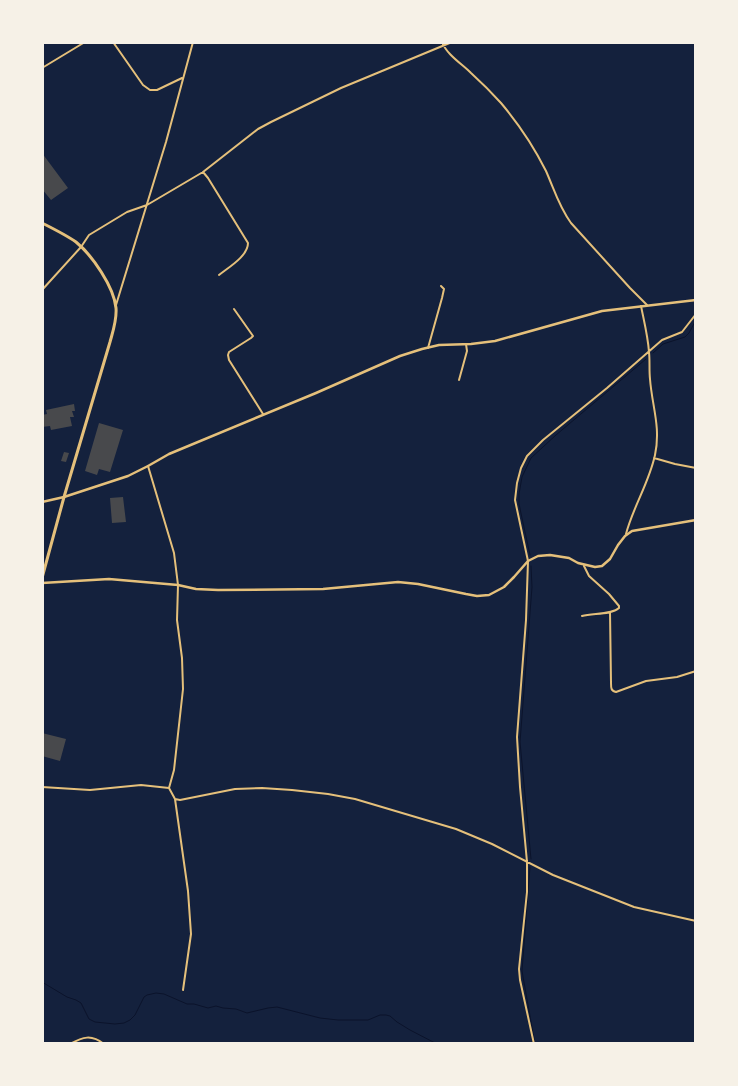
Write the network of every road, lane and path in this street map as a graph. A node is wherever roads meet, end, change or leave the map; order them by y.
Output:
1 (85, 42) edge
2 (113, 42) edge
3 (193, 42) edge
4 (452, 42) edge
5 (443, 44) edge
6 (42, 68) edge
7 (183, 78) junction
8 (203, 172) junction
9 (147, 205) junction
10 (42, 223) edge
11 (81, 247) junction
12 (219, 275) dead end
13 (441, 286) dead end
14 (42, 290) edge
15 (696, 300) edge
16 (647, 305) junction
17 (641, 306) junction
18 (116, 308) junction
19 (234, 309) dead end
20 (696, 314) edge
21 (466, 344) junction
22 (428, 348) junction
23 (649, 351) junction
24 (459, 380) dead end
25 (263, 414) junction
26 (654, 458) junction
27 (148, 466) junction
28 (696, 468) edge
29 (64, 497) junction
30 (42, 502) edge
31 (696, 520) edge
32 (625, 536) junction
33 (528, 561) junction
34 (583, 564) junction
35 (42, 578) edge
36 (42, 583) edge
37 (178, 585) junction
38 (610, 612) junction
39 (582, 616) dead end
40 (696, 671) edge
41 (42, 787) edge
42 (169, 788) junction
43 (175, 799) junction
44 (527, 862) junction
45 (696, 921) edge
46 (183, 990) dead end
47 (70, 1044) edge
48 (104, 1044) edge
49 (534, 1044) edge

1 - 6 street
2 - 7 street
3 - 7 street
4 - 5 street
5 - 8 street
5 - 16 street
7 - 9 street
8 - 9 street
8 - 12 street
9 - 11 street
9 - 18 street
10 - 11 main road
11 - 14 street
11 - 18 main road
13 - 22 street
15 - 16 street
16 - 17 street
17 - 21 street
17 - 23 street
18 - 29 main road
19 - 25 street
20 - 23 street
21 - 22 street
21 - 24 street
22 - 25 street
23 - 26 street
23 - 33 street
25 - 27 street
26 - 28 street
26 - 32 street
27 - 29 street
27 - 37 street
29 - 30 street
29 - 35 main road
31 - 32 street
32 - 34 street
33 - 34 street
33 - 37 street
33 - 44 street
34 - 38 street
36 - 37 street
37 - 42 street
38 - 39 street
38 - 40 street
41 - 42 street
42 - 43 street
43 - 44 street
43 - 46 street
44 - 45 street
44 - 49 street
47 - 48 street

